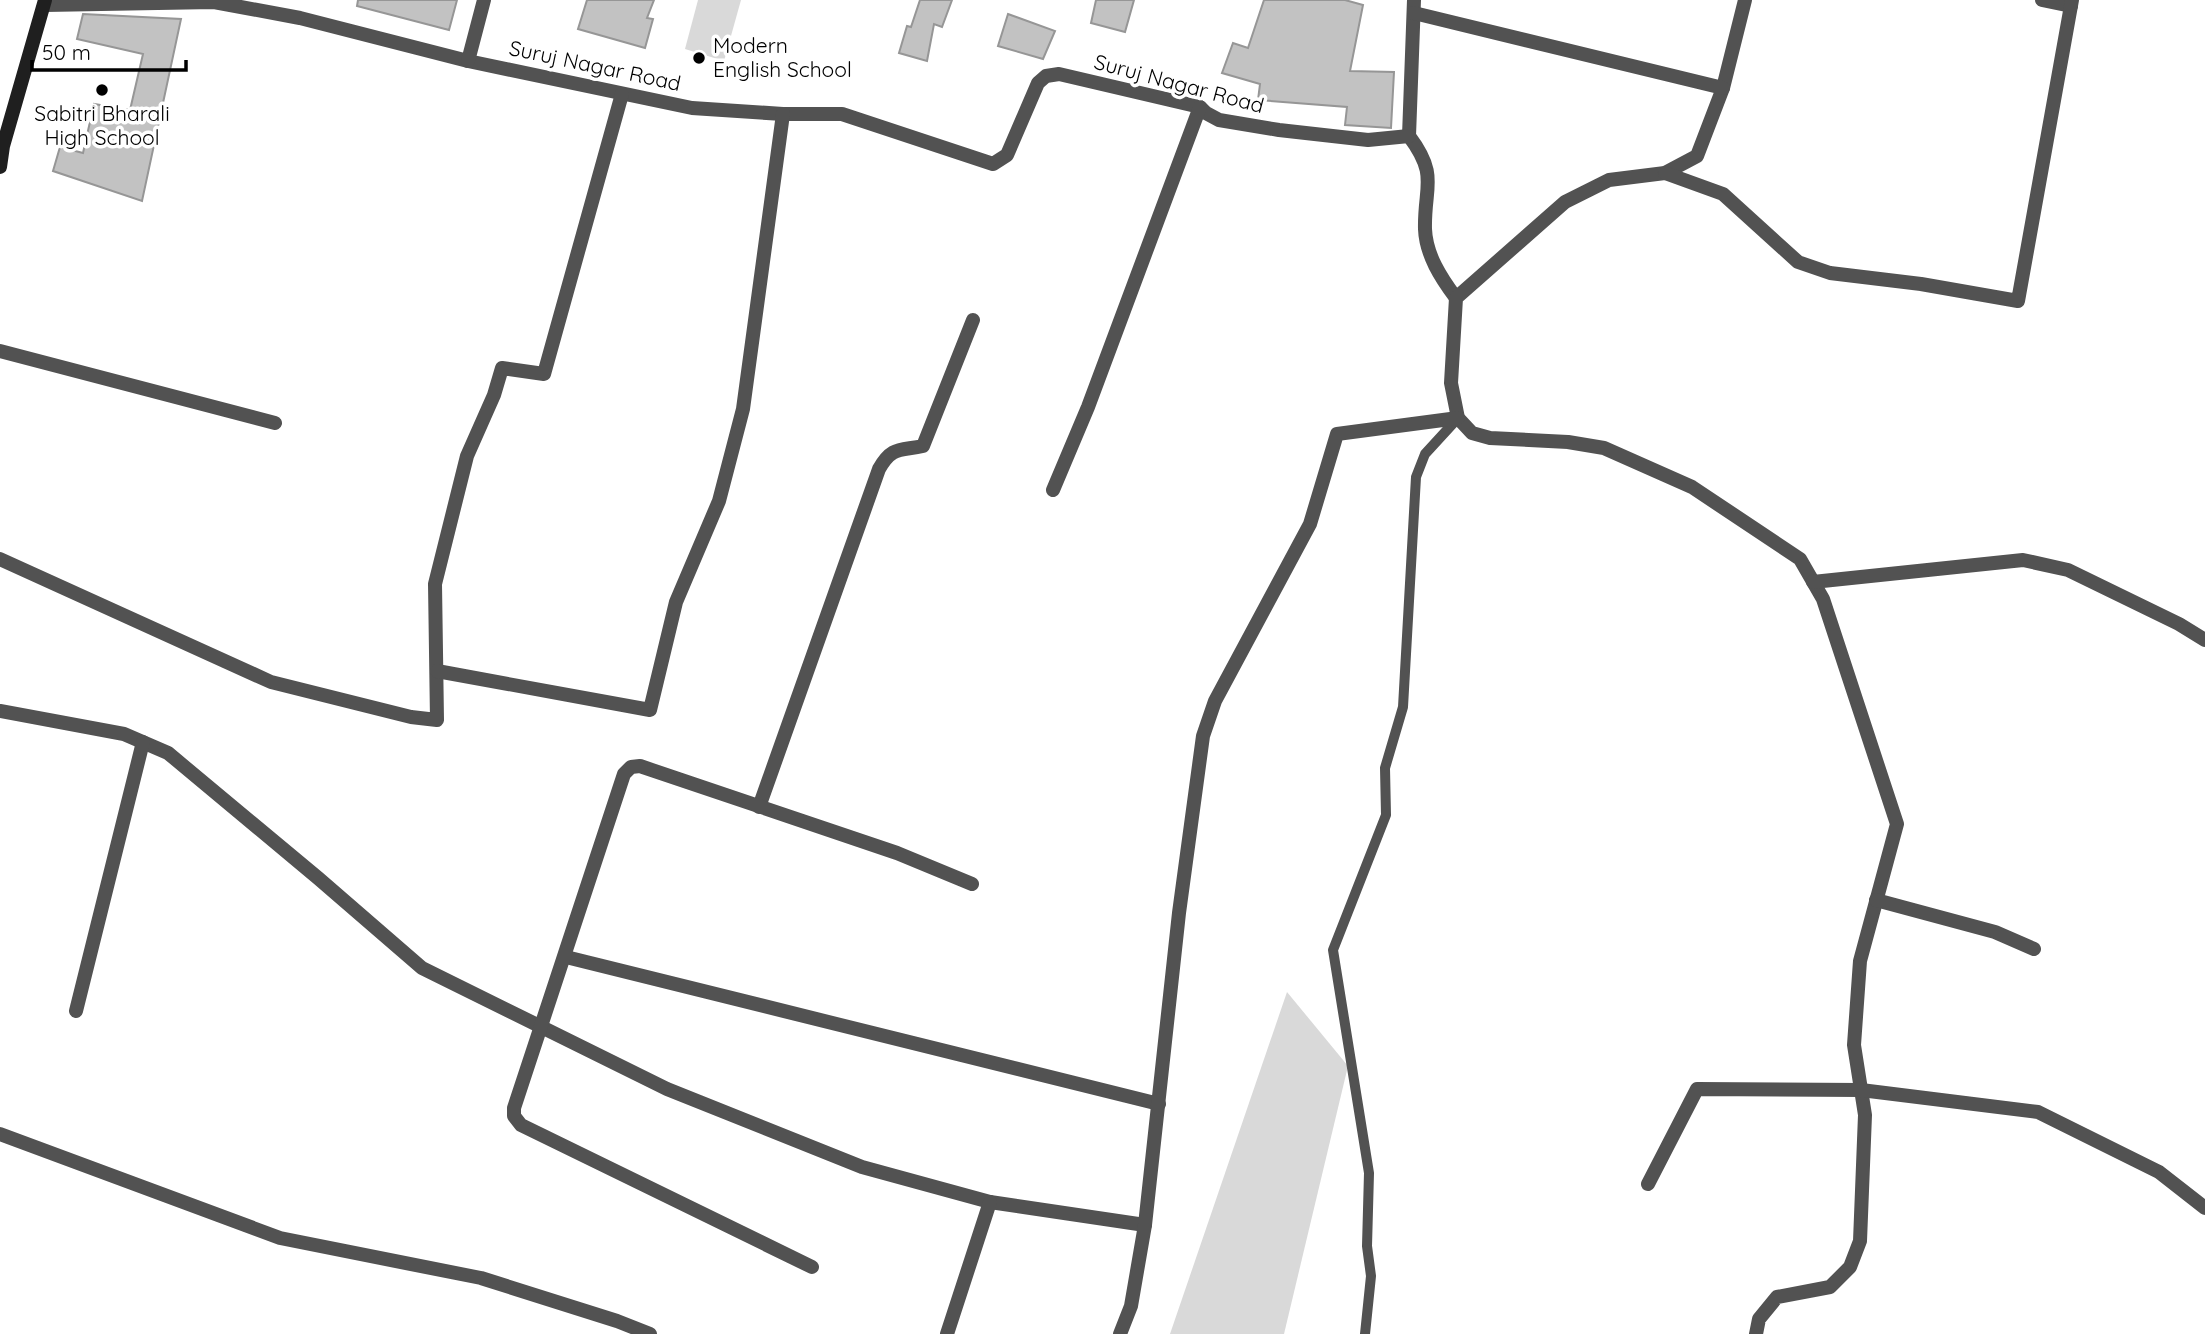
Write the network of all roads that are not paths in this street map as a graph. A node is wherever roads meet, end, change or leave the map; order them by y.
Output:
1 (484, 0) edge
2 (1745, 0) edge
3 (2042, 0) edge
4 (45, 2) edge
5 (2071, 3) edge
6 (1414, 6) edge
7 (468, 61) junction
8 (1723, 88) junction
9 (622, 94) junction
10 (1200, 107) junction
11 (783, 114) junction
12 (1409, 136) junction
13 (0, 167) edge
14 (1665, 173) junction
15 (1456, 298) junction
16 (973, 320) dead end
17 (0, 351) edge
18 (1458, 418) junction
19 (275, 423) dead end
20 (1053, 490) dead end
21 (0, 559) edge
22 (1813, 582) junction
23 (2205, 640) edge
24 (437, 671) junction
25 (0, 711) edge
26 (143, 742) junction
27 (760, 807) junction
28 (972, 884) dead end
29 (1876, 900) junction
30 (2034, 949) dead end
31 (566, 957) junction
32 (76, 1011) dead end
33 (540, 1027) junction
34 (1861, 1090) junction
35 (1158, 1104) junction
36 (0, 1134) edge
37 (1648, 1184) dead end
38 (990, 1202) junction
39 (2205, 1208) edge
40 (1145, 1224) junction
41 (812, 1267) dead end
42 (650, 1334) edge
43 (947, 1334) edge
44 (1120, 1334) edge
45 (1364, 1334) edge
46 (1756, 1334) edge

1 - 7 street
2 - 8 street
3 - 5 street
4 - 7 street, Suruj Nagar Road
4 - 13 main road
5 - 14 street
6 - 8 street
6 - 12 street
7 - 9 street, Suruj Nagar Road
8 - 14 street
9 - 11 street, Suruj Nagar Road
9 - 24 street
10 - 11 street, Suruj Nagar Road
10 - 12 street, Suruj Nagar Road
10 - 20 street
11 - 24 street
12 - 15 street
14 - 15 street
15 - 18 street
16 - 27 street
17 - 19 street
18 - 22 street
18 - 35 street
18 - 45 lane
21 - 24 street
22 - 23 street
22 - 29 street
25 - 26 street
26 - 32 street
26 - 33 street
27 - 28 street
27 - 31 street
29 - 30 street
29 - 34 street
31 - 33 street
31 - 35 street
33 - 38 street
33 - 41 street
34 - 37 street
34 - 39 street
34 - 46 street
35 - 40 street
36 - 42 street
38 - 40 street
38 - 43 street
40 - 44 street

